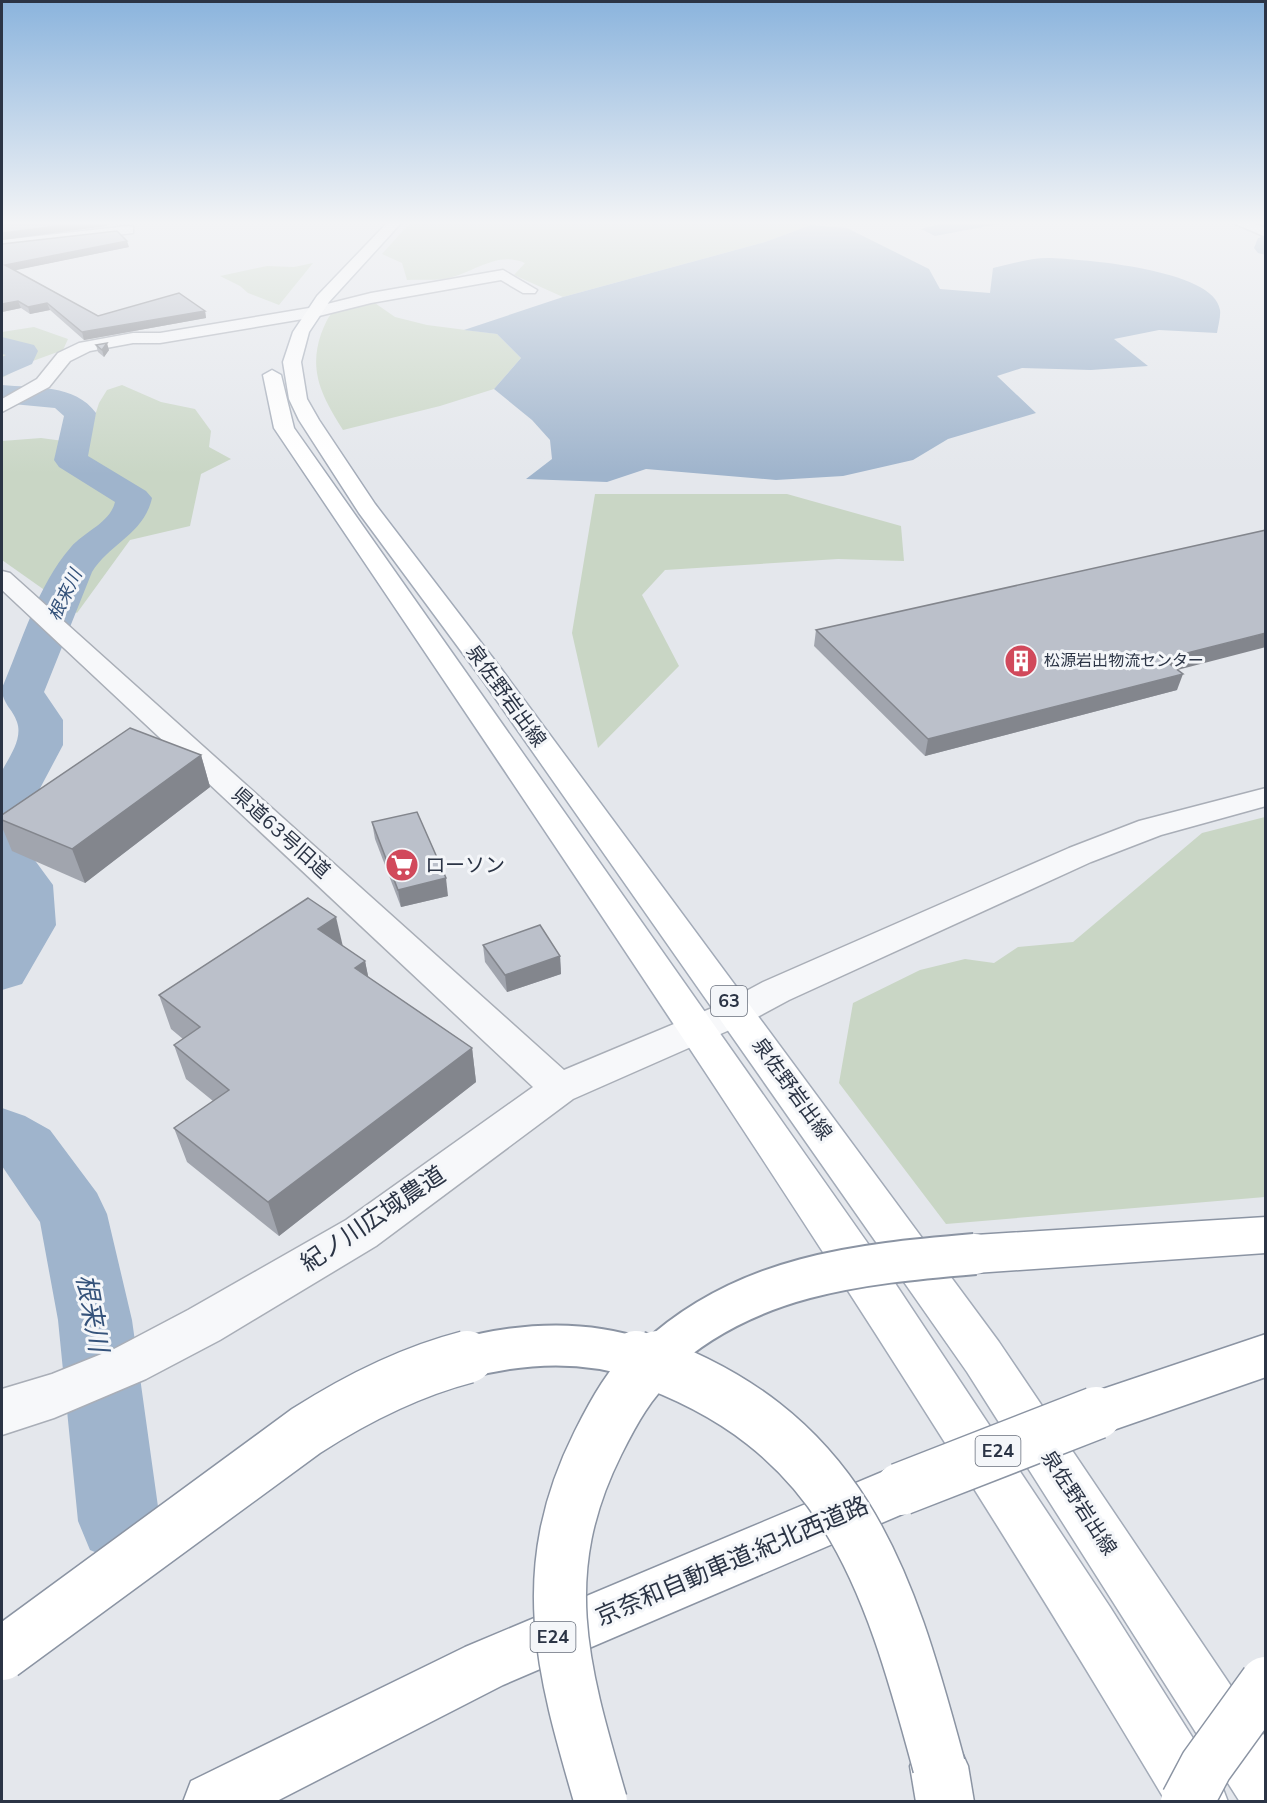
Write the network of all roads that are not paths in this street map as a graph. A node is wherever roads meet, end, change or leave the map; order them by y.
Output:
1 (309, 306) edge
2 (313, 306) edge
3 (336, 306) edge
4 (303, 314) junction
5 (2, 406) edge
6 (2, 578) edge
7 (1266, 797) edge
8 (737, 1012) junction
9 (697, 1029) junction
10 (560, 1088) junction
11 (1266, 1235) edge
12 (1266, 1355) edge
13 (2, 1412) edge
14 (2, 1654) edge
15 (1266, 1683) edge
16 (942, 1784) edge
17 (1266, 1790) edge
18 (212, 1802) edge
19 (601, 1802) edge
20 (1187, 1802) edge
21 (1199, 1802) edge

1 - 4 main road, 泉佐野岩出線 / 63
2 - 4 main road, 泉佐野岩出線 / 63
3 - 4 street
4 - 5 street
4 - 8 main road, 泉佐野岩出線 / 63
4 - 9 main road, 泉佐野岩出線 / 63
6 - 10 street, 県道63号旧道
7 - 8 street, 紀ノ川広域農道
8 - 9 street, 紀ノ川広域農道
8 - 17 main road, 泉佐野岩出線 / 63
9 - 10 street, 紀ノ川広域農道
9 - 21 main road, 泉佐野岩出線 / 63
10 - 13 street, 紀ノ川広域農道
11 - 19 main road, bridge
12 - 18 main road, 京奈和自動車道;紀北西道路 / E24, bridge
14 - 16 main road, bridge
15 - 20 main road, bridge

